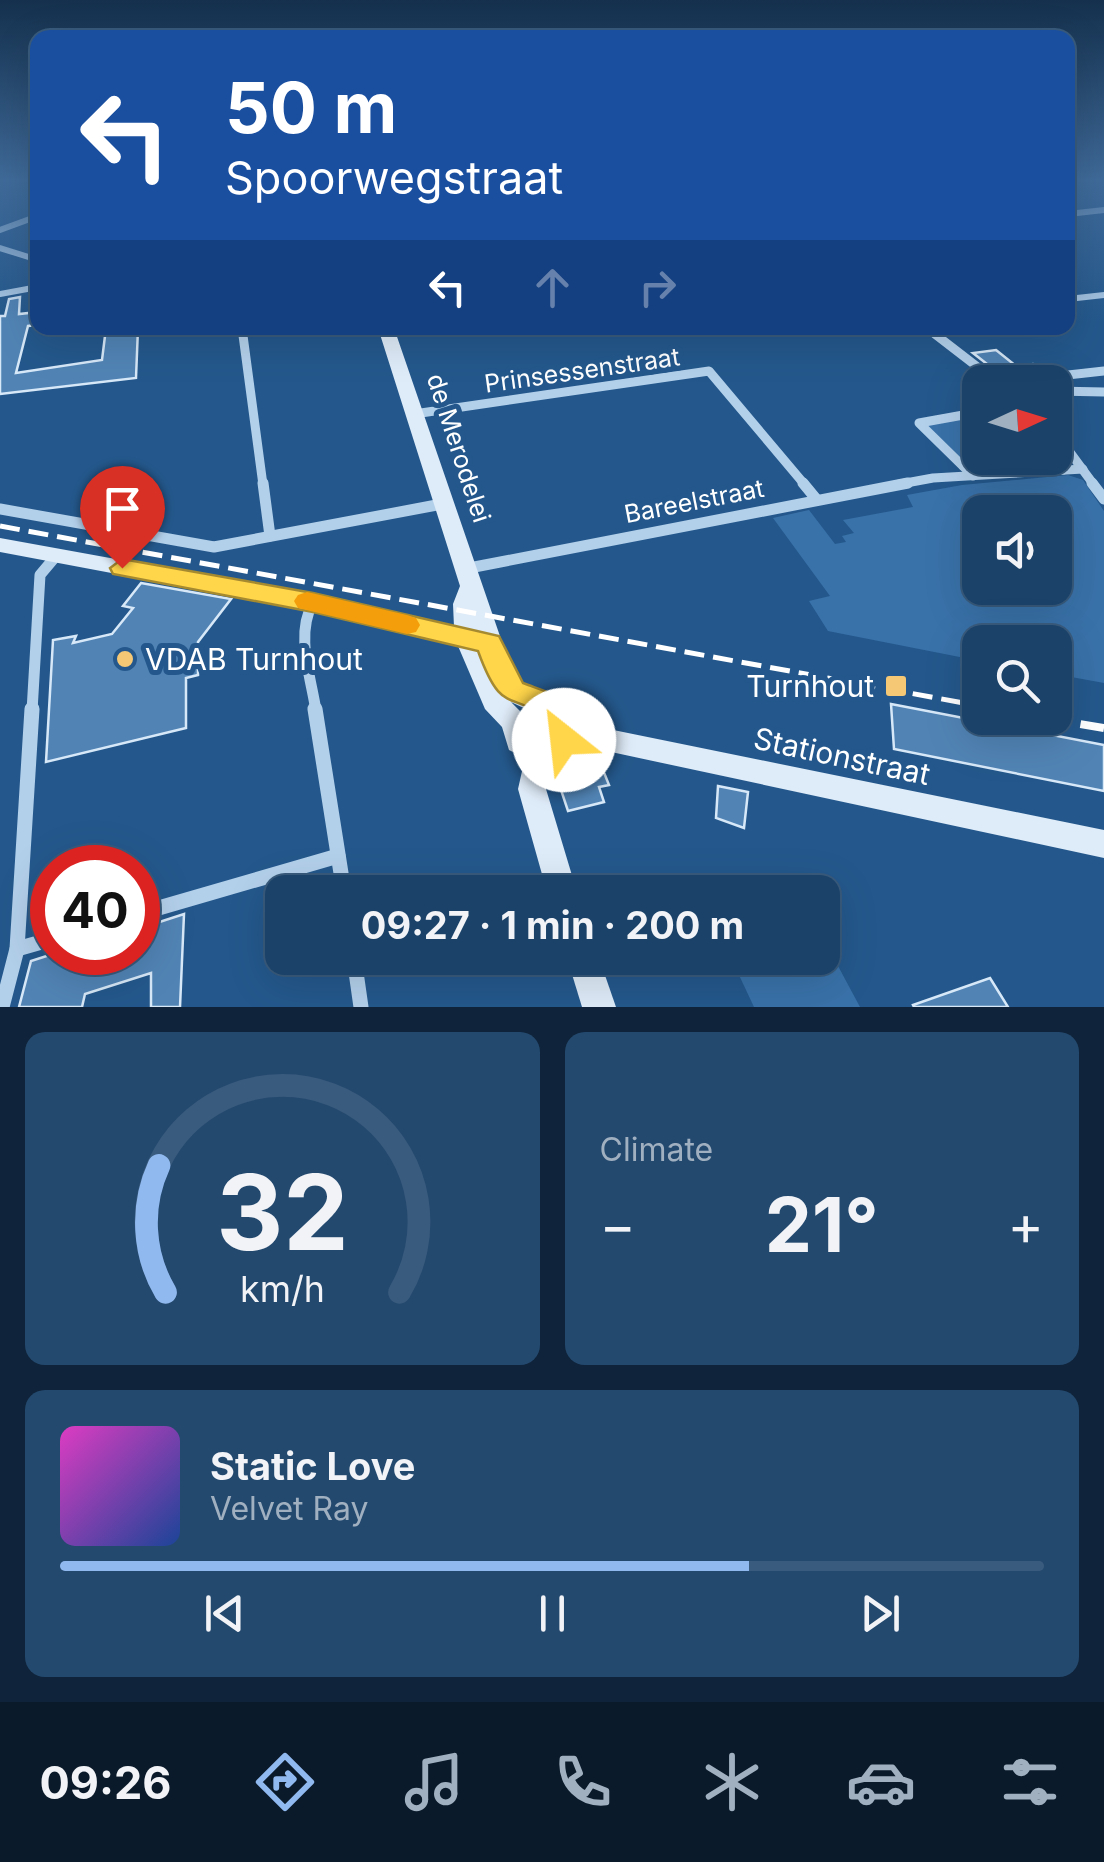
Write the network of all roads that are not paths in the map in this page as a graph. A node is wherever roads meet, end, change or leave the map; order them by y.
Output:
1 (0, 248) edge
2 (30, 257) edge
3 (30, 288) edge
4 (0, 294) edge
5 (1104, 296) edge
6 (1075, 298) edge
7 (243, 335) edge
8 (388, 335) edge
9 (937, 335) edge
10 (978, 365) edge
11 (1104, 372) edge
12 (1072, 375) edge
13 (1072, 391) edge
14 (1104, 392) edge
15 (414, 414) junction
16 (962, 415) edge
17 (1072, 455) edge
18 (962, 465) edge
19 (1082, 469) junction
20 (1072, 470) edge
21 (988, 475) edge
22 (973, 476) joint
23 (1103, 498) edge
24 (817, 500) junction
25 (442, 504) junction
26 (0, 509) edge
27 (270, 536) junction
28 (0, 546) edge
29 (56, 556) junction
30 (467, 579) junction
31 (313, 602) junction
32 (476, 647) junction
33 (545, 705) junction
34 (514, 722) junction
35 (568, 732) junction
36 (540, 751) junction
37 (1104, 844) edge
38 (338, 856) junction
39 (341, 875) edge
40 (557, 875) edge
41 (160, 908) edge
42 (10, 961) edge
43 (356, 975) edge
44 (589, 975) edge
45 (2, 1007) edge
46 (361, 1007) edge
47 (599, 1007) edge

1 - 2 street
3 - 4 street
5 - 6 street
7 - 27 street
8 - 15 street, de Merodelei
9 - 10 street
11 - 12 street
13 - 14 street
15 - 24 street, Prinsessenstraat
15 - 25 street, de Merodelei
16 - 18 street
17 - 19 street
19 - 20 street, Bareelstraat
19 - 23 street
21 - 22 street, Bareelstraat
22 - 24 street, Bareelstraat
24 - 30 street, Bareelstraat
25 - 27 street
25 - 30 street, de Merodelei
26 - 27 street
28 - 29 street
29 - 31 street
29 - 42 street
30 - 32 street, de Merodelei
31 - 32 street
31 - 38 street
32 - 33 street, de Merodelei
32 - 34 street, de Merodelei
33 - 34 street
33 - 35 street, de Merodelei
34 - 36 street, de Merodelei
35 - 36 street
35 - 37 street, Stationstraat
36 - 40 street
38 - 39 street
38 - 41 street
42 - 45 street
43 - 46 street
44 - 47 street

